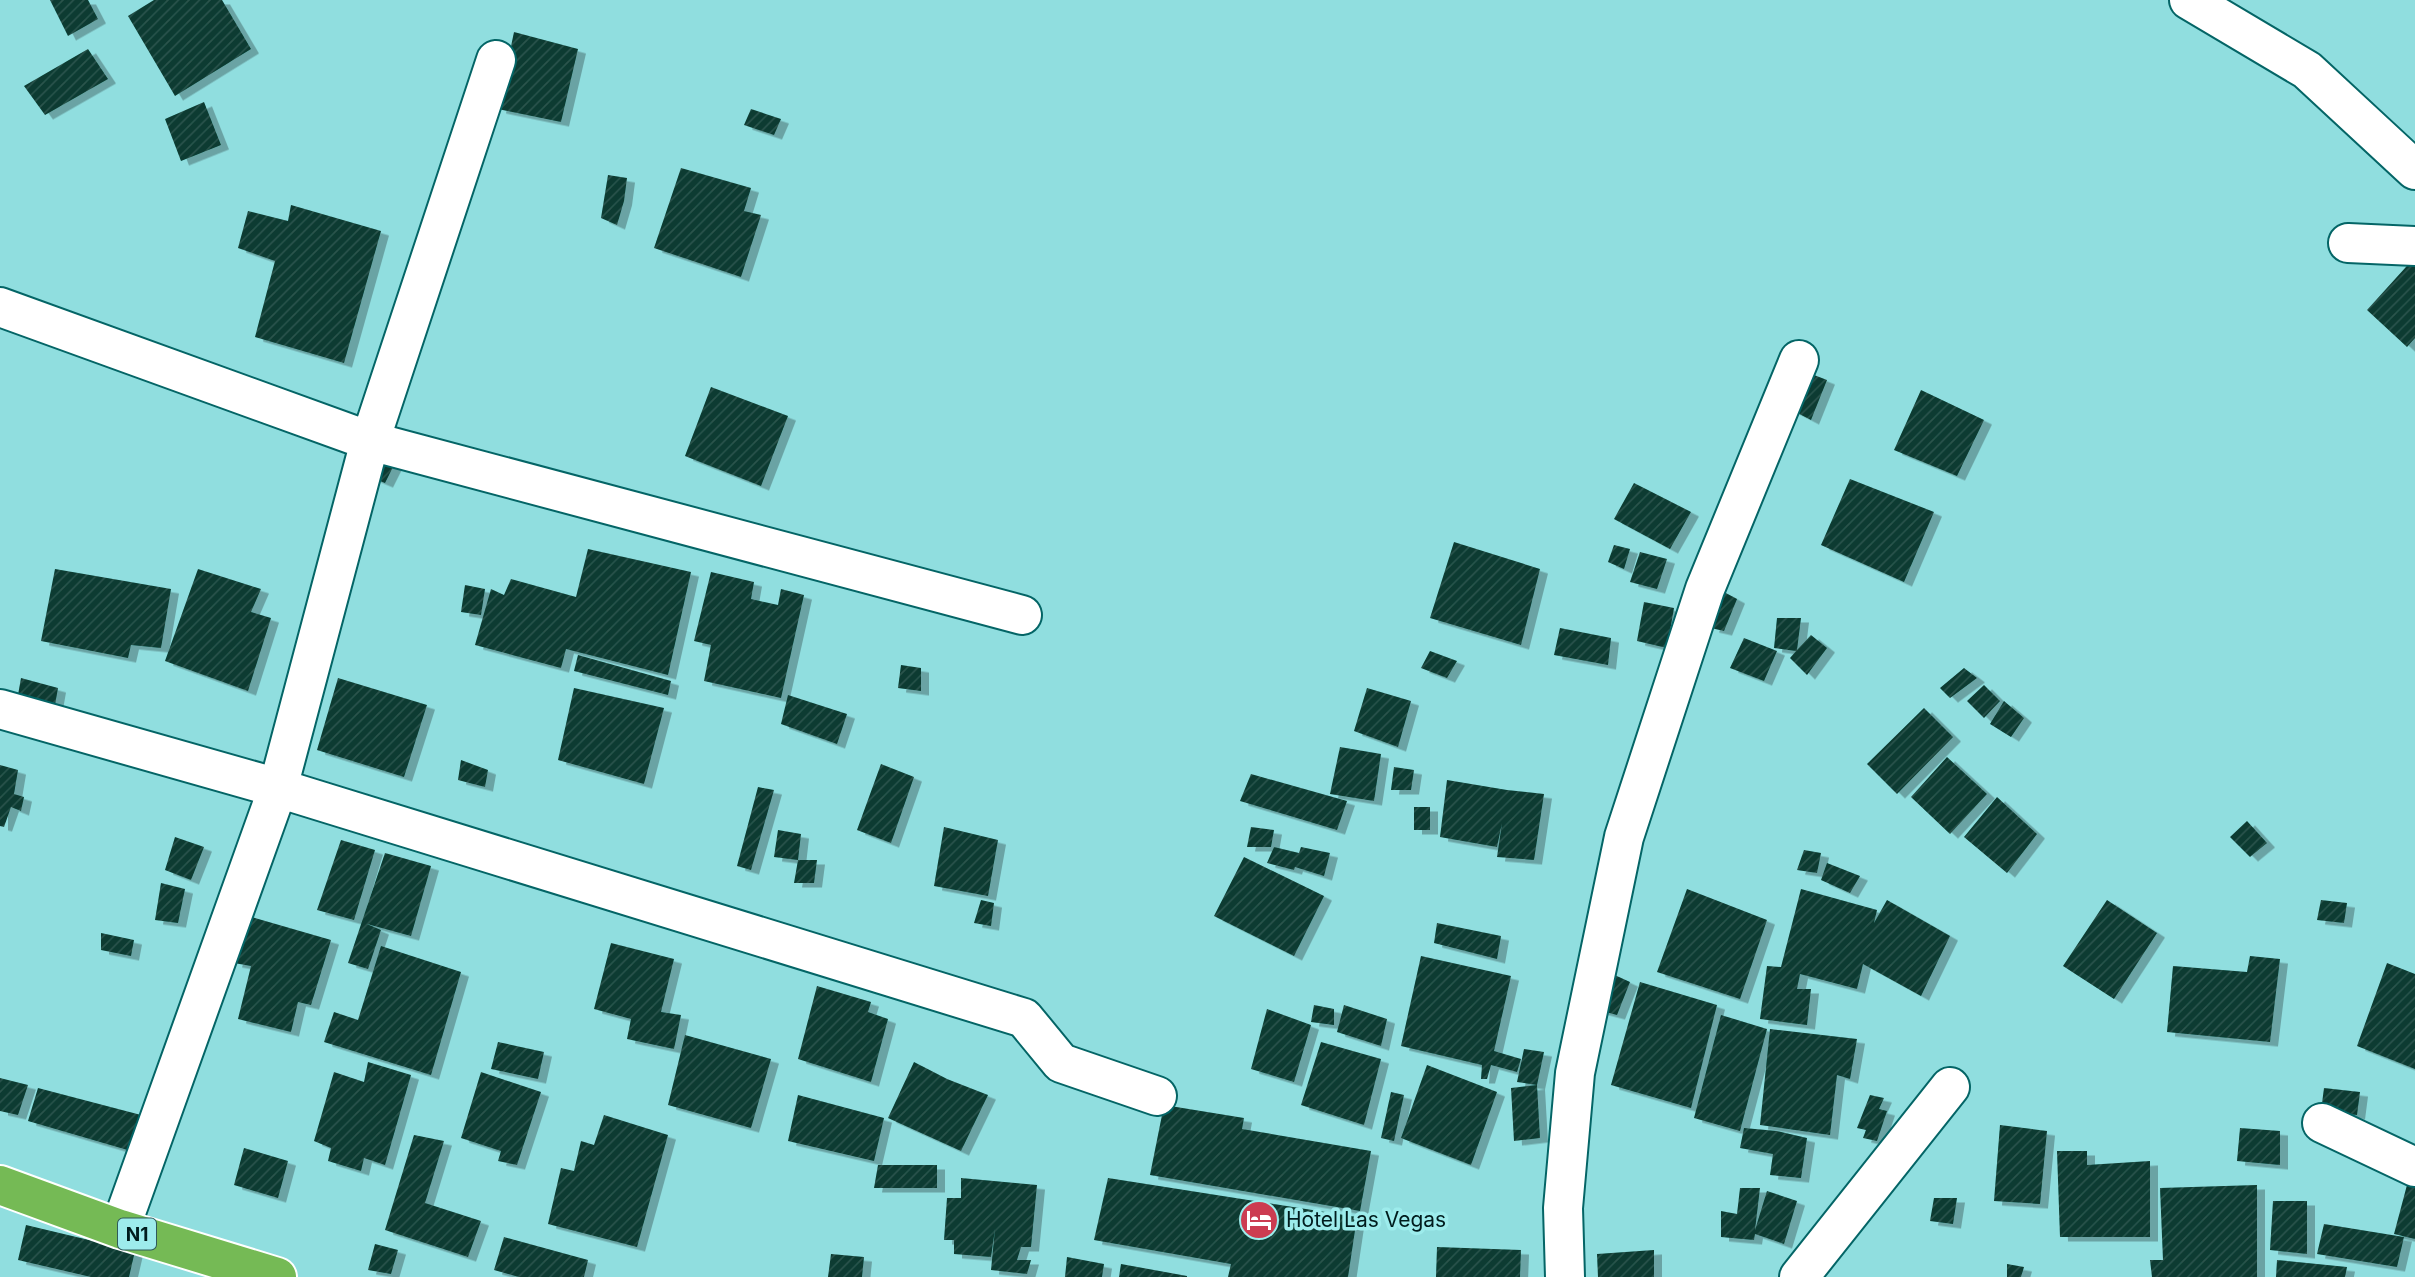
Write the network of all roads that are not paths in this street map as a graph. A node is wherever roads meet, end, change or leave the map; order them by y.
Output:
1 (2189, 0) edge
2 (496, 60) dead end
3 (2415, 170) edge
4 (2348, 243) dead end
5 (2415, 246) edge
6 (0, 307) edge
7 (1799, 360) dead end
8 (370, 441) junction
9 (1022, 615) dead end
10 (0, 709) edge
11 (278, 788) junction
12 (1950, 1087) dead end
13 (1157, 1096) dead end
14 (2322, 1123) dead end
15 (2415, 1167) edge
16 (0, 1185) edge
17 (120, 1229) junction
18 (277, 1277) edge
19 (1565, 1277) edge
20 (1799, 1277) edge

1 - 3 street
2 - 8 street
4 - 5 street
6 - 8 street
7 - 19 street
8 - 9 street
8 - 11 street
10 - 11 street
11 - 13 street
11 - 17 street
12 - 20 street
14 - 15 street
16 - 17 highway, N1
17 - 18 highway, N1

